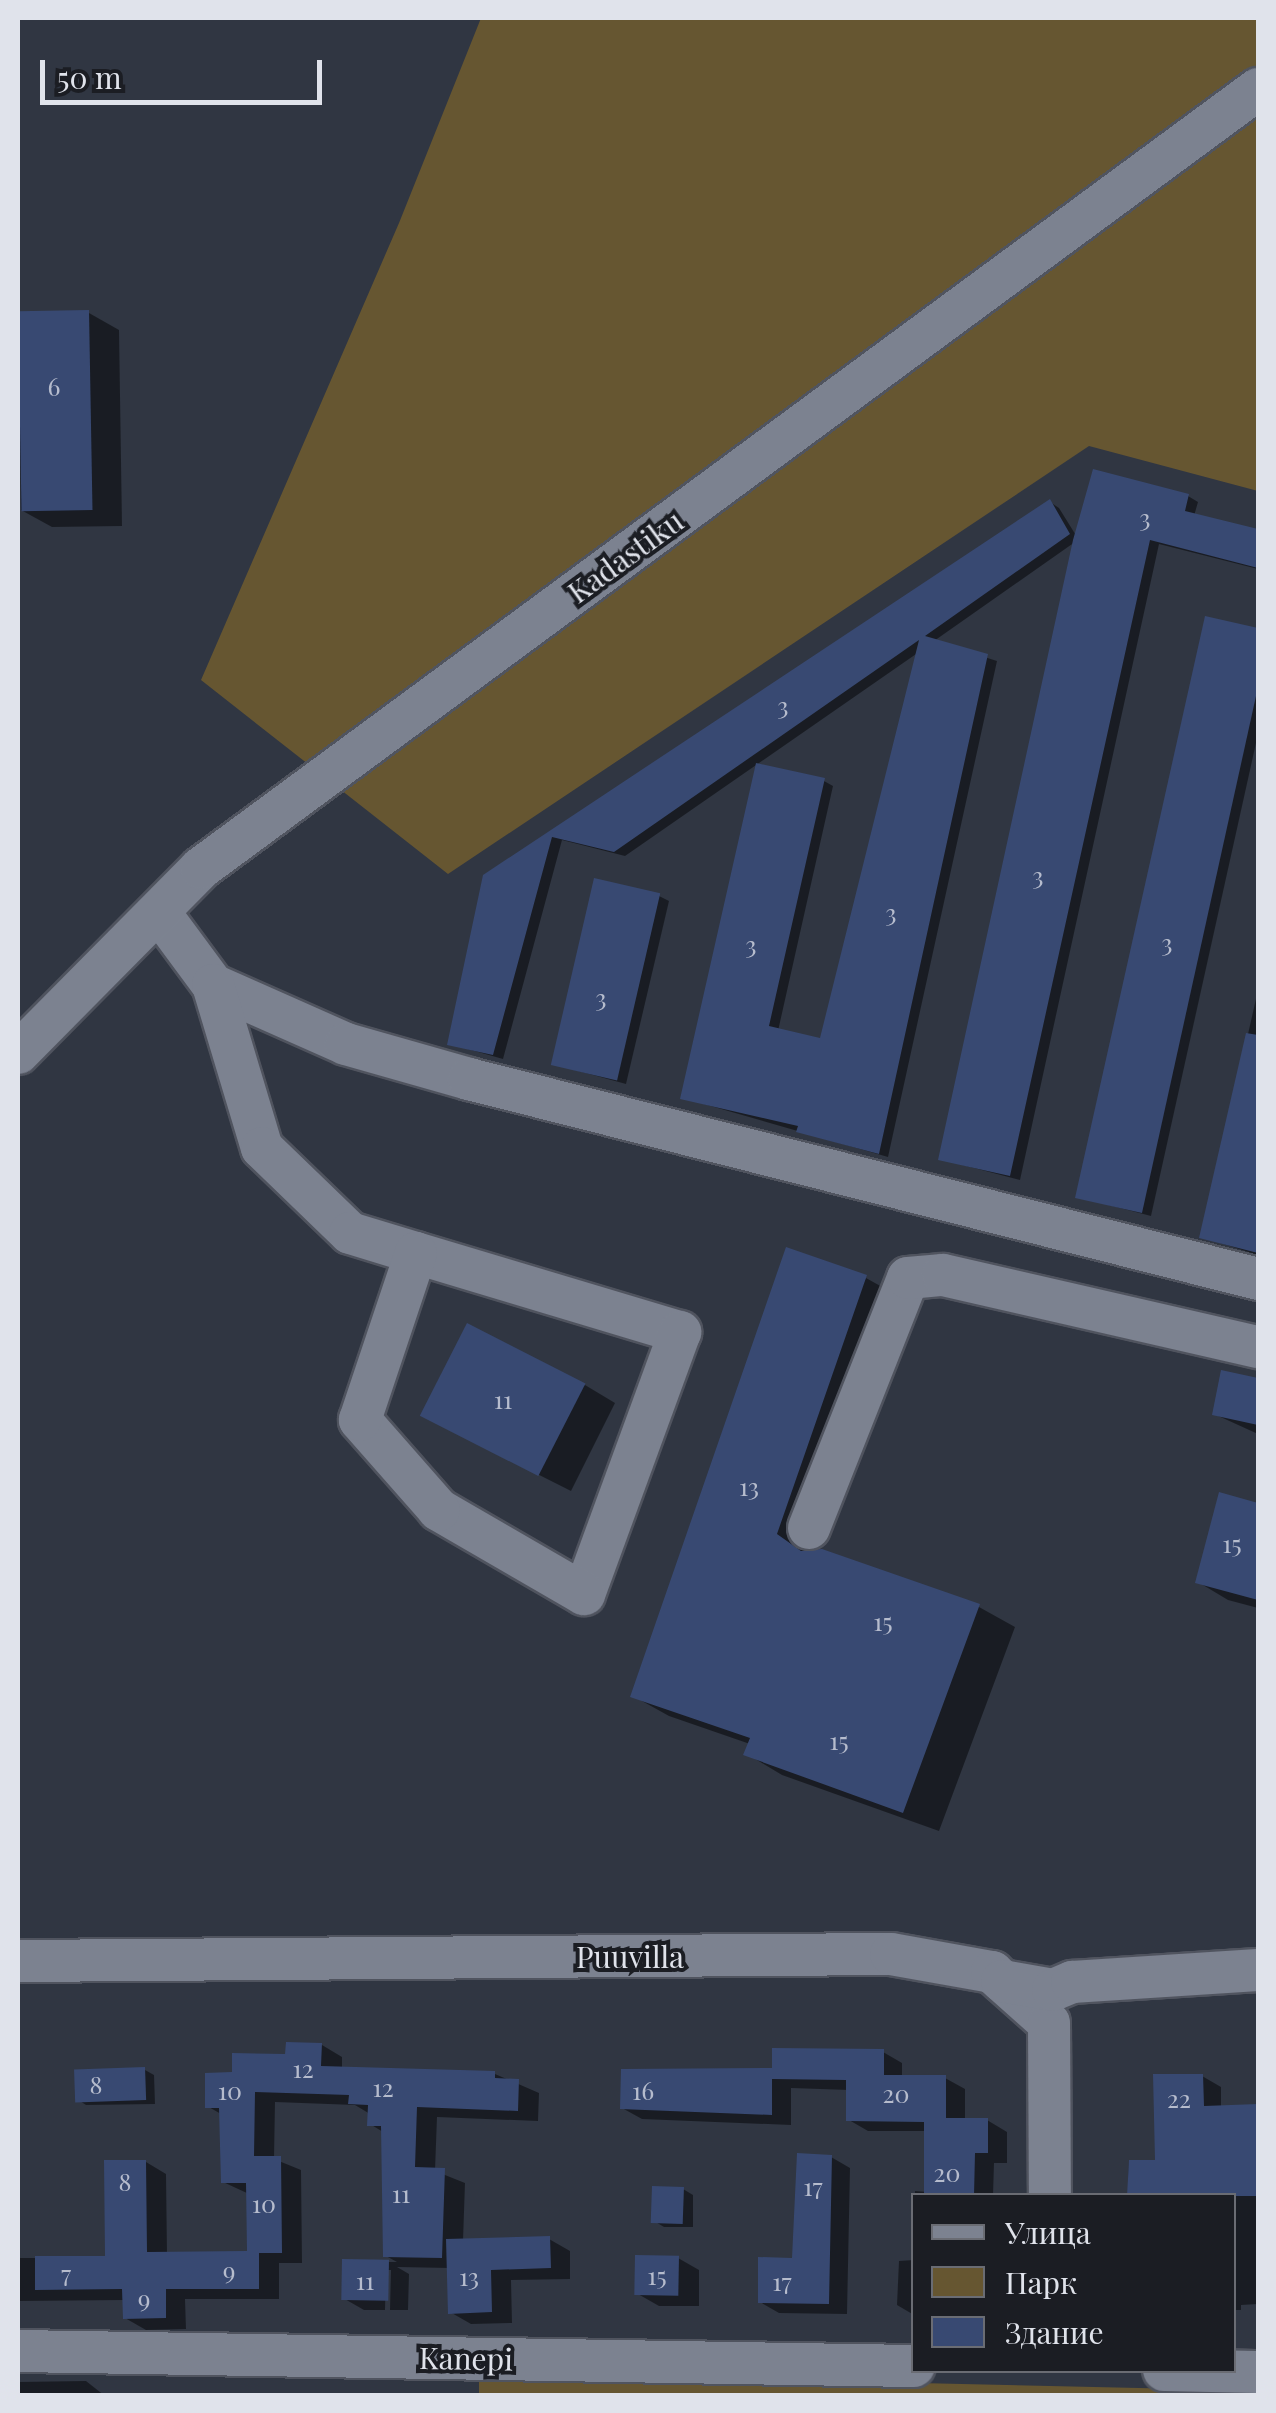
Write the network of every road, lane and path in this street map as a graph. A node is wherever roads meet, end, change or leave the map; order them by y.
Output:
1 (1258, 89) edge
2 (159, 912) junction
3 (213, 985) junction
4 (18, 1053) edge
5 (416, 1252) junction
6 (1258, 1279) edge
7 (1258, 1347) edge
8 (809, 1528) dead end
9 (18, 1961) edge
10 (1258, 1970) edge
11 (1001, 1980) junction
12 (1050, 2193) edge
13 (18, 2351) edge
14 (911, 2366) edge

1 - 2 street, Kadastiku
2 - 3 street
2 - 4 street, Kadastiku
3 - 5 street
3 - 6 street
5 - 5 street
7 - 8 street
9 - 11 street, Puuvilla
10 - 11 street
11 - 12 street, Puuvilla
13 - 14 street, Kanepi

